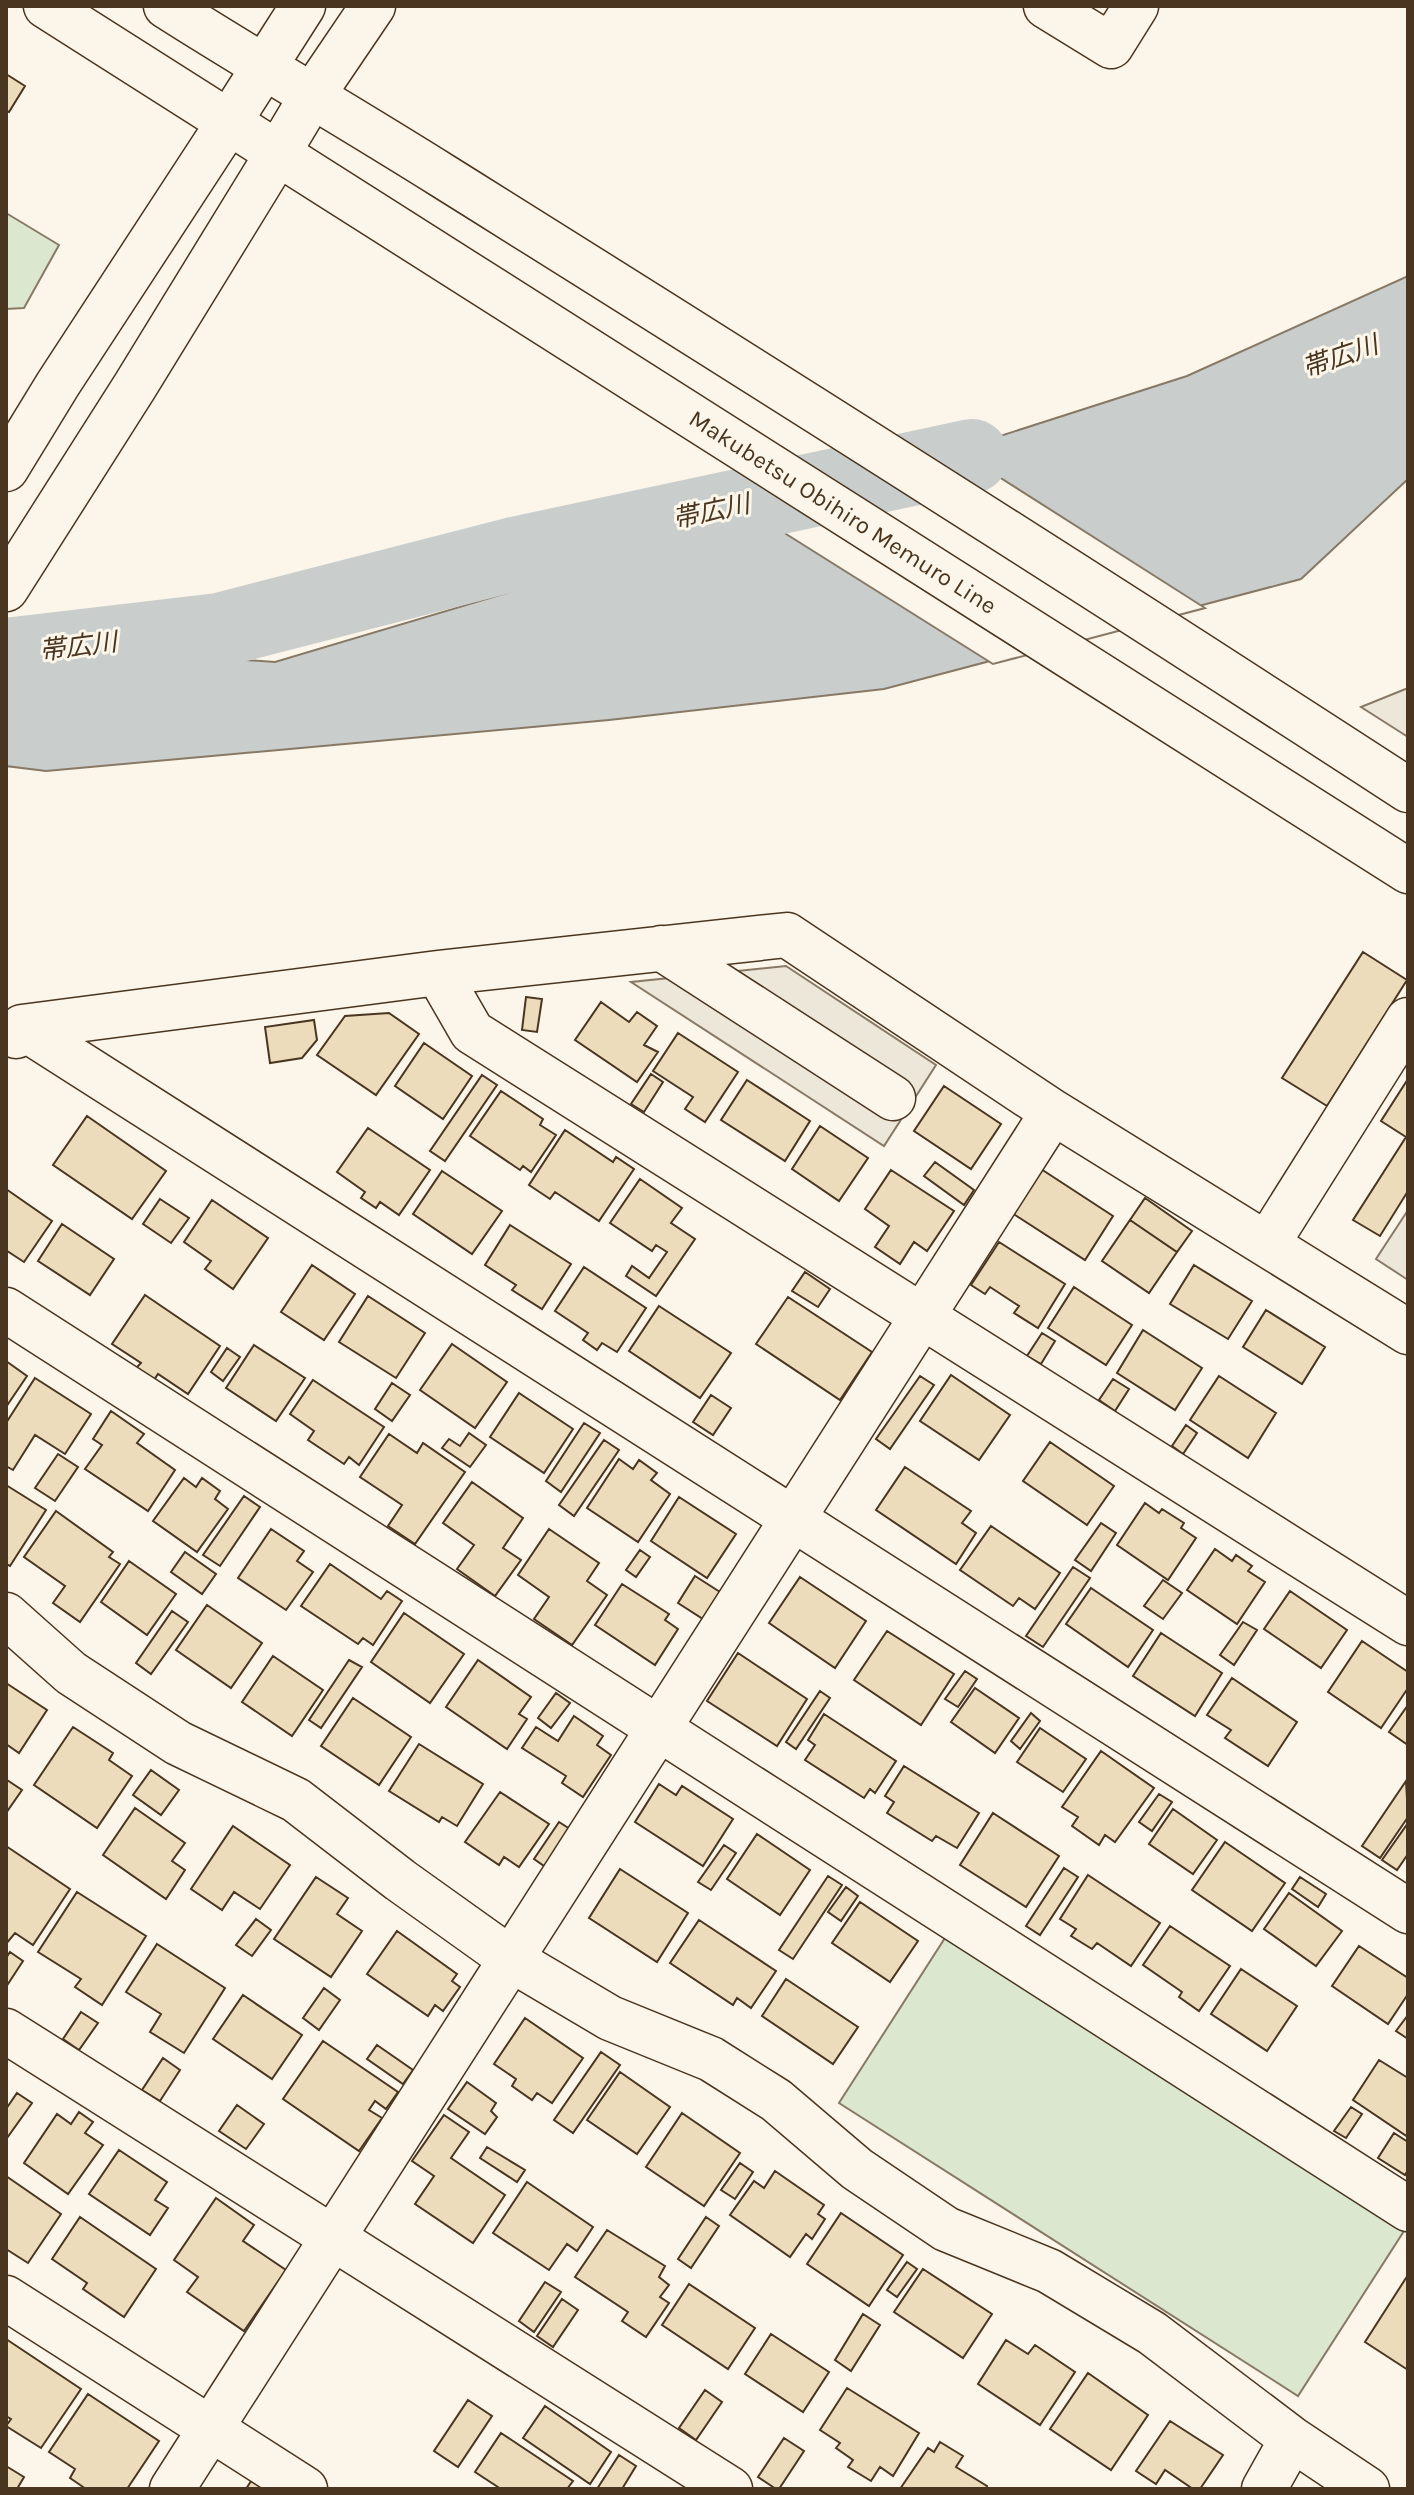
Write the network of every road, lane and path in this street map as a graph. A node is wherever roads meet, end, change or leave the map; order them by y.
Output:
1 (46, 6) edge
2 (166, 6) edge
3 (303, 6) edge
4 (373, 6) edge
5 (1046, 6) edge
6 (1136, 6) edge
7 (265, 67) junction
8 (312, 96) junction
9 (229, 122) junction
10 (278, 153) junction
11 (6, 469) edge
12 (6, 589) edge
13 (1408, 790) edge
14 (1408, 871) edge
15 (661, 948) junction
16 (438, 973) junction
17 (1408, 1020) edge
18 (14, 1039) edge
19 (893, 1098) dead end
20 (1053, 1112) junction
21 (1267, 1244) junction
22 (6, 1310) edge
23 (1402, 1315) edge
24 (922, 1317) junction
25 (792, 1520) junction
26 (6, 1615) edge
27 (1408, 1623) edge
28 (657, 1728) junction
29 (1408, 1911) edge
30 (512, 1960) junction
31 (6, 2031) edge
32 (1408, 2209) edge
33 (332, 2238) junction
34 (6, 2298) edge
35 (209, 2428) junction
36 (1292, 2439) junction
37 (172, 2489) edge
38 (305, 2489) edge
39 (730, 2489) edge
40 (1264, 2489) edge
41 (1367, 2489) edge

1 - 9 street, Makubetsu Obihiro Memuro Line
2 - 7 street
3 - 7 street
4 - 8 street
5 - 6 street
7 - 8 street
7 - 9 street
8 - 10 street
8 - 13 street
9 - 10 street, Makubetsu Obihiro Memuro Line
9 - 11 street
10 - 12 street
10 - 14 street, Makubetsu Obihiro Memuro Line
15 - 16 street
15 - 19 street
15 - 20 street
16 - 18 street
16 - 24 street
17 - 21 street
18 - 25 street
20 - 21 street
20 - 24 street
21 - 23 street
22 - 28 street
24 - 25 street
24 - 27 street
25 - 28 street
25 - 29 street
26 - 30 street
28 - 30 street
28 - 32 street
30 - 33 street
30 - 36 street
31 - 33 street
33 - 35 street
33 - 39 street
34 - 35 street
35 - 37 street
35 - 38 street
36 - 40 street
36 - 41 street

